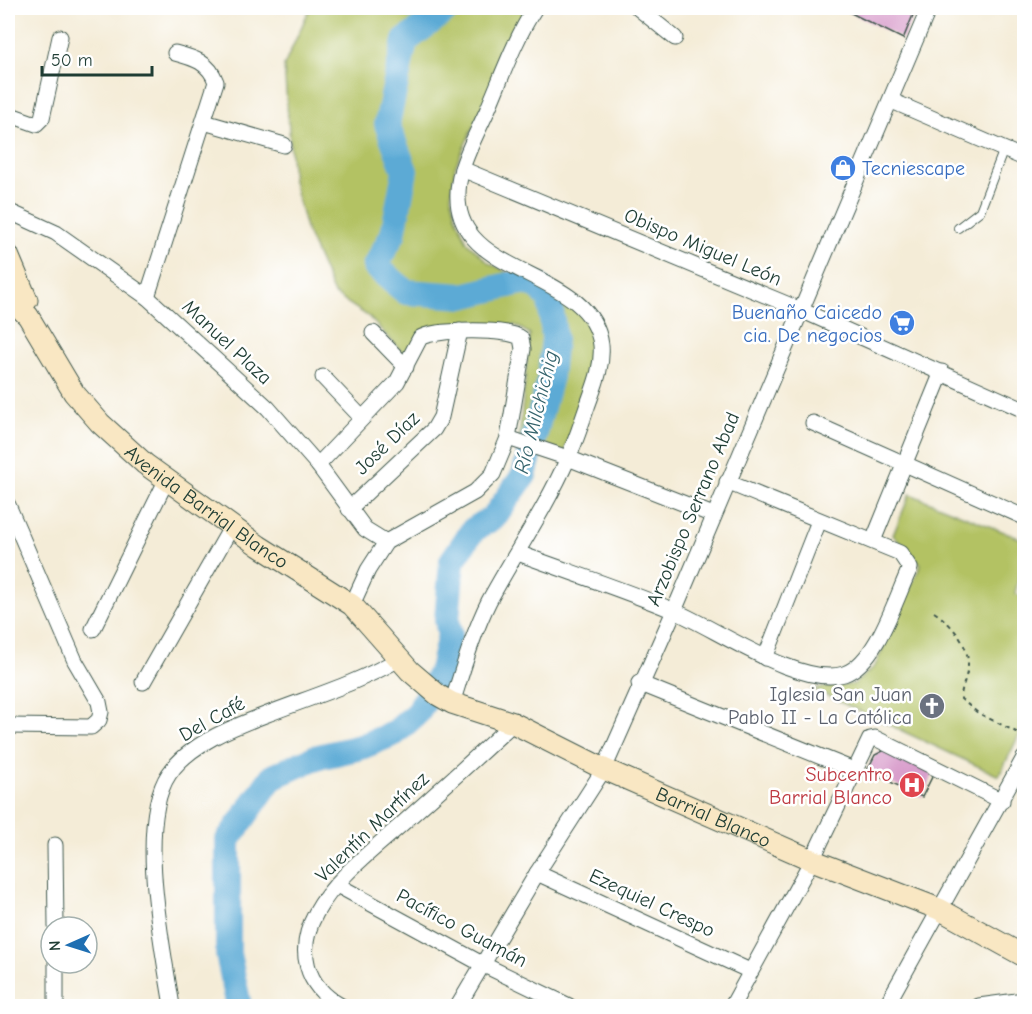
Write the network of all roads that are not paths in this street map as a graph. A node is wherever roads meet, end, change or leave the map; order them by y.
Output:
1 (535, 8) edge
2 (638, 8) edge
3 (929, 8) edge
4 (60, 37) dead end
5 (675, 38) dead end
6 (176, 53) dead end
7 (891, 101) junction
8 (8, 114) edge
9 (204, 122) junction
10 (284, 145) dead end
11 (1004, 149) junction
12 (1024, 158) edge
13 (462, 169) junction
14 (8, 211) edge
15 (958, 228) dead end
16 (8, 255) edge
17 (8, 286) edge
18 (147, 297) junction
19 (801, 310) junction
20 (28, 316) junction
21 (460, 331) junction
22 (373, 333) dead end
23 (406, 366) junction
24 (942, 372) junction
25 (324, 377) dead end
26 (1024, 410) edge
27 (362, 418) junction
28 (813, 423) dead end
29 (514, 439) junction
30 (561, 455) junction
31 (318, 465) junction
32 (904, 465) junction
33 (167, 479) junction
34 (727, 482) junction
35 (8, 506) edge
36 (349, 509) junction
37 (713, 516) junction
38 (1024, 517) edge
39 (819, 521) junction
40 (231, 526) junction
41 (873, 541) junction
42 (386, 542) junction
43 (518, 554) junction
44 (352, 605) junction
45 (674, 610) junction
46 (93, 629) dead end
47 (765, 658) junction
48 (404, 665) junction
49 (143, 682) dead end
50 (639, 683) junction
51 (445, 699) junction
52 (513, 723) junction
53 (8, 726) edge
54 (1024, 762) edge
55 (604, 769) junction
56 (856, 771) junction
57 (1002, 801) junction
58 (56, 844) dead end
59 (812, 860) junction
60 (537, 873) junction
61 (338, 885) junction
62 (939, 909) junction
63 (56, 915) edge
64 (1024, 956) edge
65 (482, 964) junction
66 (750, 971) junction
67 (56, 975) edge
68 (1024, 1000) edge
69 (56, 1006) edge
70 (172, 1006) edge
71 (341, 1006) edge
72 (458, 1006) edge
73 (568, 1006) edge
74 (732, 1006) edge
75 (886, 1006) edge
76 (979, 1006) edge

1 - 13 street
2 - 5 street
3 - 7 street, Arzobispo Serrano Abad
4 - 8 street
6 - 9 street
7 - 11 street
7 - 19 street, Arzobispo Serrano Abad
9 - 10 street
9 - 18 street
11 - 12 street
11 - 15 lane
13 - 19 street, Obispo Miguel León
13 - 30 street
14 - 18 street, Manuel Plaza
16 - 20 street, Avenida Barrial Blanco
17 - 20 street, Avenida Barrial Blanco
18 - 31 street, Manuel Plaza
19 - 24 street, Obispo Miguel León
19 - 34 street, Arzobispo Serrano Abad
20 - 33 street, Avenida Barrial Blanco
21 - 23 street
21 - 29 street
21 - 36 street, José Díaz
22 - 23 street
23 - 27 street
24 - 26 street, Obispo Miguel León
24 - 32 street
25 - 27 street
27 - 31 street
28 - 32 street
29 - 30 street
29 - 42 street
30 - 37 street
30 - 43 street
31 - 36 street, Manuel Plaza
32 - 38 street
32 - 41 street
33 - 40 street, Avenida Barrial Blanco
33 - 46 street
34 - 37 street, Arzobispo Serrano Abad
34 - 39 street
35 - 53 street
36 - 42 street, Manuel Plaza
37 - 45 street, Arzobispo Serrano Abad
39 - 41 street
39 - 47 street
40 - 44 street, Avenida Barrial Blanco
40 - 49 street
41 - 47 street
42 - 44 street
43 - 45 street
43 - 51 street
44 - 48 street, Avenida Barrial Blanco
45 - 47 street
45 - 50 street, Arzobispo Serrano Abad
48 - 51 street, Barrial Blanco
48 - 70 street, Del Café
50 - 55 street, Arzobispo Serrano Abad
50 - 56 street
51 - 52 street, Barrial Blanco
52 - 55 street, Barrial Blanco
52 - 61 street, Valentín Martínez
54 - 57 street
55 - 59 street, Barrial Blanco
55 - 60 street, Arzobispo Serrano Abad
56 - 57 street
56 - 59 street
57 - 62 street
58 - 63 street
59 - 62 street, Barrial Blanco
59 - 66 street
60 - 65 street, Arzobispo Serrano Abad
60 - 66 street, Ezequiel Crespo
61 - 65 street, Pacífico Guamán
61 - 71 street, Valentín Martínez
62 - 64 street, Barrial Blanco
62 - 75 street
65 - 72 street, Arzobispo Serrano Abad
65 - 73 street, Pacífico Guamán
66 - 74 street
67 - 69 street
68 - 76 street

